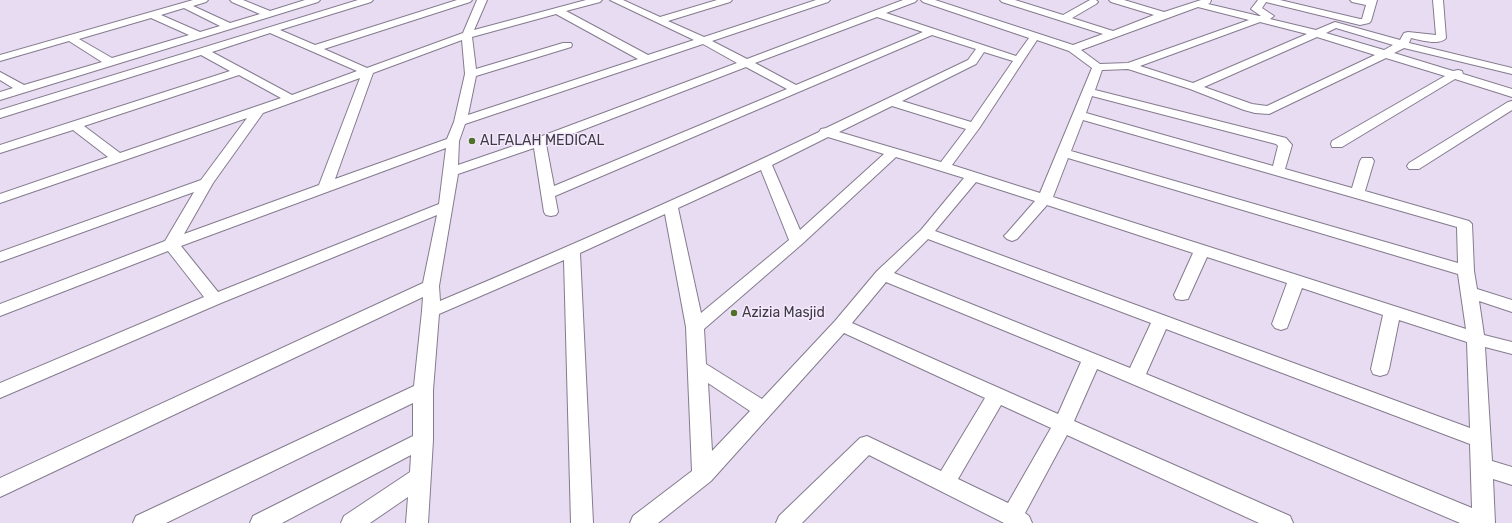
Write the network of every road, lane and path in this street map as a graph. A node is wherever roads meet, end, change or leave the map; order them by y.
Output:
1 (203, 0) edge
2 (235, 0) edge
3 (315, 0) edge
4 (368, 0) edge
5 (597, 0) edge
6 (615, 0) edge
7 (727, 0) edge
8 (825, 0) edge
9 (912, 0) edge
10 (926, 0) edge
11 (1007, 0) edge
12 (1114, 0) edge
13 (1263, 0) edge
14 (1268, 0) edge
15 (1355, 0) edge
16 (1438, 0) edge
17 (480, 1) edge
18 (1371, 1) edge
19 (711, 2) edge
20 (1093, 2) dead end
21 (1201, 2) edge
22 (184, 6) junction
23 (558, 11) junction
24 (269, 14) junction
25 (879, 14) junction
26 (152, 15) junction
27 (1164, 15) junction
28 (1063, 18) junction
29 (1261, 19) junction
30 (660, 20) junction
31 (229, 26) junction
32 (271, 30) junction
33 (933, 31) junction
34 (1316, 33) junction
35 (1113, 34) junction
36 (198, 35) junction
37 (468, 35) junction
38 (1035, 36) junction
39 (71, 38) junction
40 (704, 41) junction
41 (1403, 44) junction
42 (567, 45) dead end
43 (982, 48) junction
44 (312, 49) junction
45 (1073, 49) junction
46 (202, 51) junction
47 (1385, 54) junction
48 (0, 58) edge
49 (647, 59) junction
50 (1019, 60) junction
51 (110, 62) junction
52 (744, 63) junction
53 (1480, 63) junction
54 (1129, 66) junction
55 (1098, 67) junction
56 (1512, 71) edge
57 (238, 72) junction
58 (368, 72) junction
59 (471, 74) junction
60 (0, 75) edge
61 (1452, 75) junction
62 (1194, 87) junction
63 (22, 89) junction
64 (796, 89) junction
65 (1089, 92) junction
66 (1512, 93) edge
67 (0, 96) edge
68 (291, 99) junction
69 (890, 102) junction
70 (1512, 105) edge
71 (259, 110) junction
72 (0, 114) edge
73 (1079, 115) junction
74 (460, 122) junction
75 (75, 125) junction
76 (974, 127) junction
77 (825, 132) junction
78 (453, 141) junction
79 (539, 142) junction
80 (1336, 144) dead end
81 (0, 149) edge
82 (894, 152) junction
83 (1064, 153) junction
84 (118, 158) junction
85 (1367, 161) dead end
86 (764, 163) junction
87 (1414, 166) dead end
88 (944, 167) junction
89 (1278, 171) junction
90 (451, 172) junction
91 (973, 176) junction
92 (206, 183) junction
93 (325, 187) junction
94 (1357, 193) junction
95 (548, 194) junction
96 (0, 199) edge
97 (1045, 199) junction
98 (670, 205) junction
99 (446, 206) junction
100 (551, 212) dead end
101 (926, 233) junction
102 (1012, 236) dead end
103 (797, 242) junction
104 (171, 244) junction
105 (1202, 250) junction
106 (572, 251) junction
107 (0, 257) edge
108 (1466, 271) junction
109 (883, 275) junction
110 (1296, 280) junction
111 (431, 286) junction
112 (1469, 292) junction
113 (1182, 294) dead end
114 (215, 299) junction
115 (1512, 306) edge
116 (0, 310) edge
117 (431, 311) junction
118 (1392, 312) junction
119 (1161, 322) junction
120 (1281, 324) dead end
121 (841, 325) junction
122 (695, 327) junction
123 (1476, 339) junction
124 (1512, 348) edge
125 (1091, 360) junction
126 (698, 368) junction
127 (1380, 369) dead end
128 (1135, 377) junction
129 (423, 390) junction
130 (0, 391) edge
131 (997, 394) junction
132 (763, 409) junction
133 (1063, 424) junction
134 (423, 440) junction
135 (1481, 440) junction
136 (1482, 467) junction
137 (704, 475) junction
138 (1512, 476) edge
139 (420, 477) junction
140 (946, 483) junction
141 (0, 488) edge
142 (1016, 520) edge
143 (144, 523) edge
144 (261, 523) edge
145 (352, 523) edge
146 (417, 523) edge
147 (582, 523) edge
148 (641, 523) edge
149 (787, 523) edge
150 (1282, 523) edge
151 (1484, 523) edge

1 - 22 street
2 - 24 street
3 - 24 street
4 - 32 street
5 - 23 street
6 - 30 street
7 - 19 street
8 - 40 street
9 - 25 street
10 - 38 street
11 - 28 street
12 - 27 street
13 - 29 street
14 - 18 street
15 - 18 street
16 - 41 street
17 - 37 street
17 - 44 street
19 - 30 street
20 - 28 street
21 - 27 street
21 - 29 street
22 - 26 street
22 - 31 street
23 - 37 street
23 - 49 street
24 - 31 street
25 - 33 street
25 - 52 street
26 - 36 street
26 - 39 street
27 - 35 street
28 - 35 street
29 - 34 street
29 - 54 street
30 - 40 street
31 - 36 street
32 - 44 street
32 - 46 street
33 - 43 street
33 - 64 street
34 - 41 street
34 - 47 street
34 - 62 street
35 - 45 street
36 - 51 street
37 - 58 street
37 - 59 street
38 - 45 street
38 - 50 street
39 - 48 street
39 - 51 street
40 - 49 street
40 - 52 street
41 - 47 street
41 - 53 street
42 - 59 street
43 - 50 street
43 - 69 street
44 - 58 street
45 - 55 street
46 - 57 street
46 - 72 street
47 - 61 street
47 - 62 street
49 - 74 street
50 - 76 street
51 - 63 street
52 - 64 street
52 - 79 street
53 - 56 street
53 - 61 street
54 - 55 street
54 - 62 street
55 - 65 street
57 - 68 street
57 - 75 street
58 - 68 street
58 - 93 street
59 - 74 street
60 - 63 street
61 - 66 street
61 - 80 street
63 - 67 street
64 - 95 street
65 - 73 street
65 - 89 street
68 - 71 street
69 - 76 street
69 - 77 street
70 - 87 street
71 - 84 street
71 - 92 street
73 - 83 street
73 - 89 street
74 - 78 street
75 - 81 street
75 - 84 street
76 - 88 street
77 - 82 street
77 - 86 street
78 - 90 street
78 - 93 street
79 - 90 street
79 - 95 street
82 - 88 street
82 - 103 street
83 - 97 street
83 - 108 street
84 - 96 street
85 - 94 street
86 - 98 street
86 - 103 street
88 - 91 street
89 - 94 street
90 - 99 street
91 - 97 street
91 - 101 street
92 - 104 street
92 - 107 street
93 - 104 street
94 - 108 street
95 - 100 street
97 - 102 street
97 - 105 street
98 - 106 street
98 - 122 street
99 - 111 street
99 - 114 street
101 - 109 street
101 - 119 street
103 - 122 street
104 - 114 street
104 - 116 street
105 - 110 street
105 - 113 street
106 - 117 street
106 - 147 street
108 - 112 street
109 - 121 street
109 - 125 street
110 - 118 street
110 - 120 street
111 - 117 street
111 - 141 street
112 - 115 street
112 - 123 street
114 - 130 street
117 - 129 street
118 - 123 street
118 - 127 street
119 - 128 street
119 - 135 street
121 - 131 street
121 - 132 street
122 - 126 street
123 - 124 street
123 - 135 street
125 - 128 street
125 - 133 street
126 - 132 street
126 - 137 street
128 - 151 street
129 - 134 street
129 - 143 street
131 - 133 street
131 - 140 street
132 - 137 street
133 - 142 street
133 - 150 street
134 - 139 street
134 - 144 street
135 - 136 street
136 - 138 street
136 - 151 street
137 - 148 street
139 - 145 street
139 - 146 street
140 - 142 street
140 - 149 street

